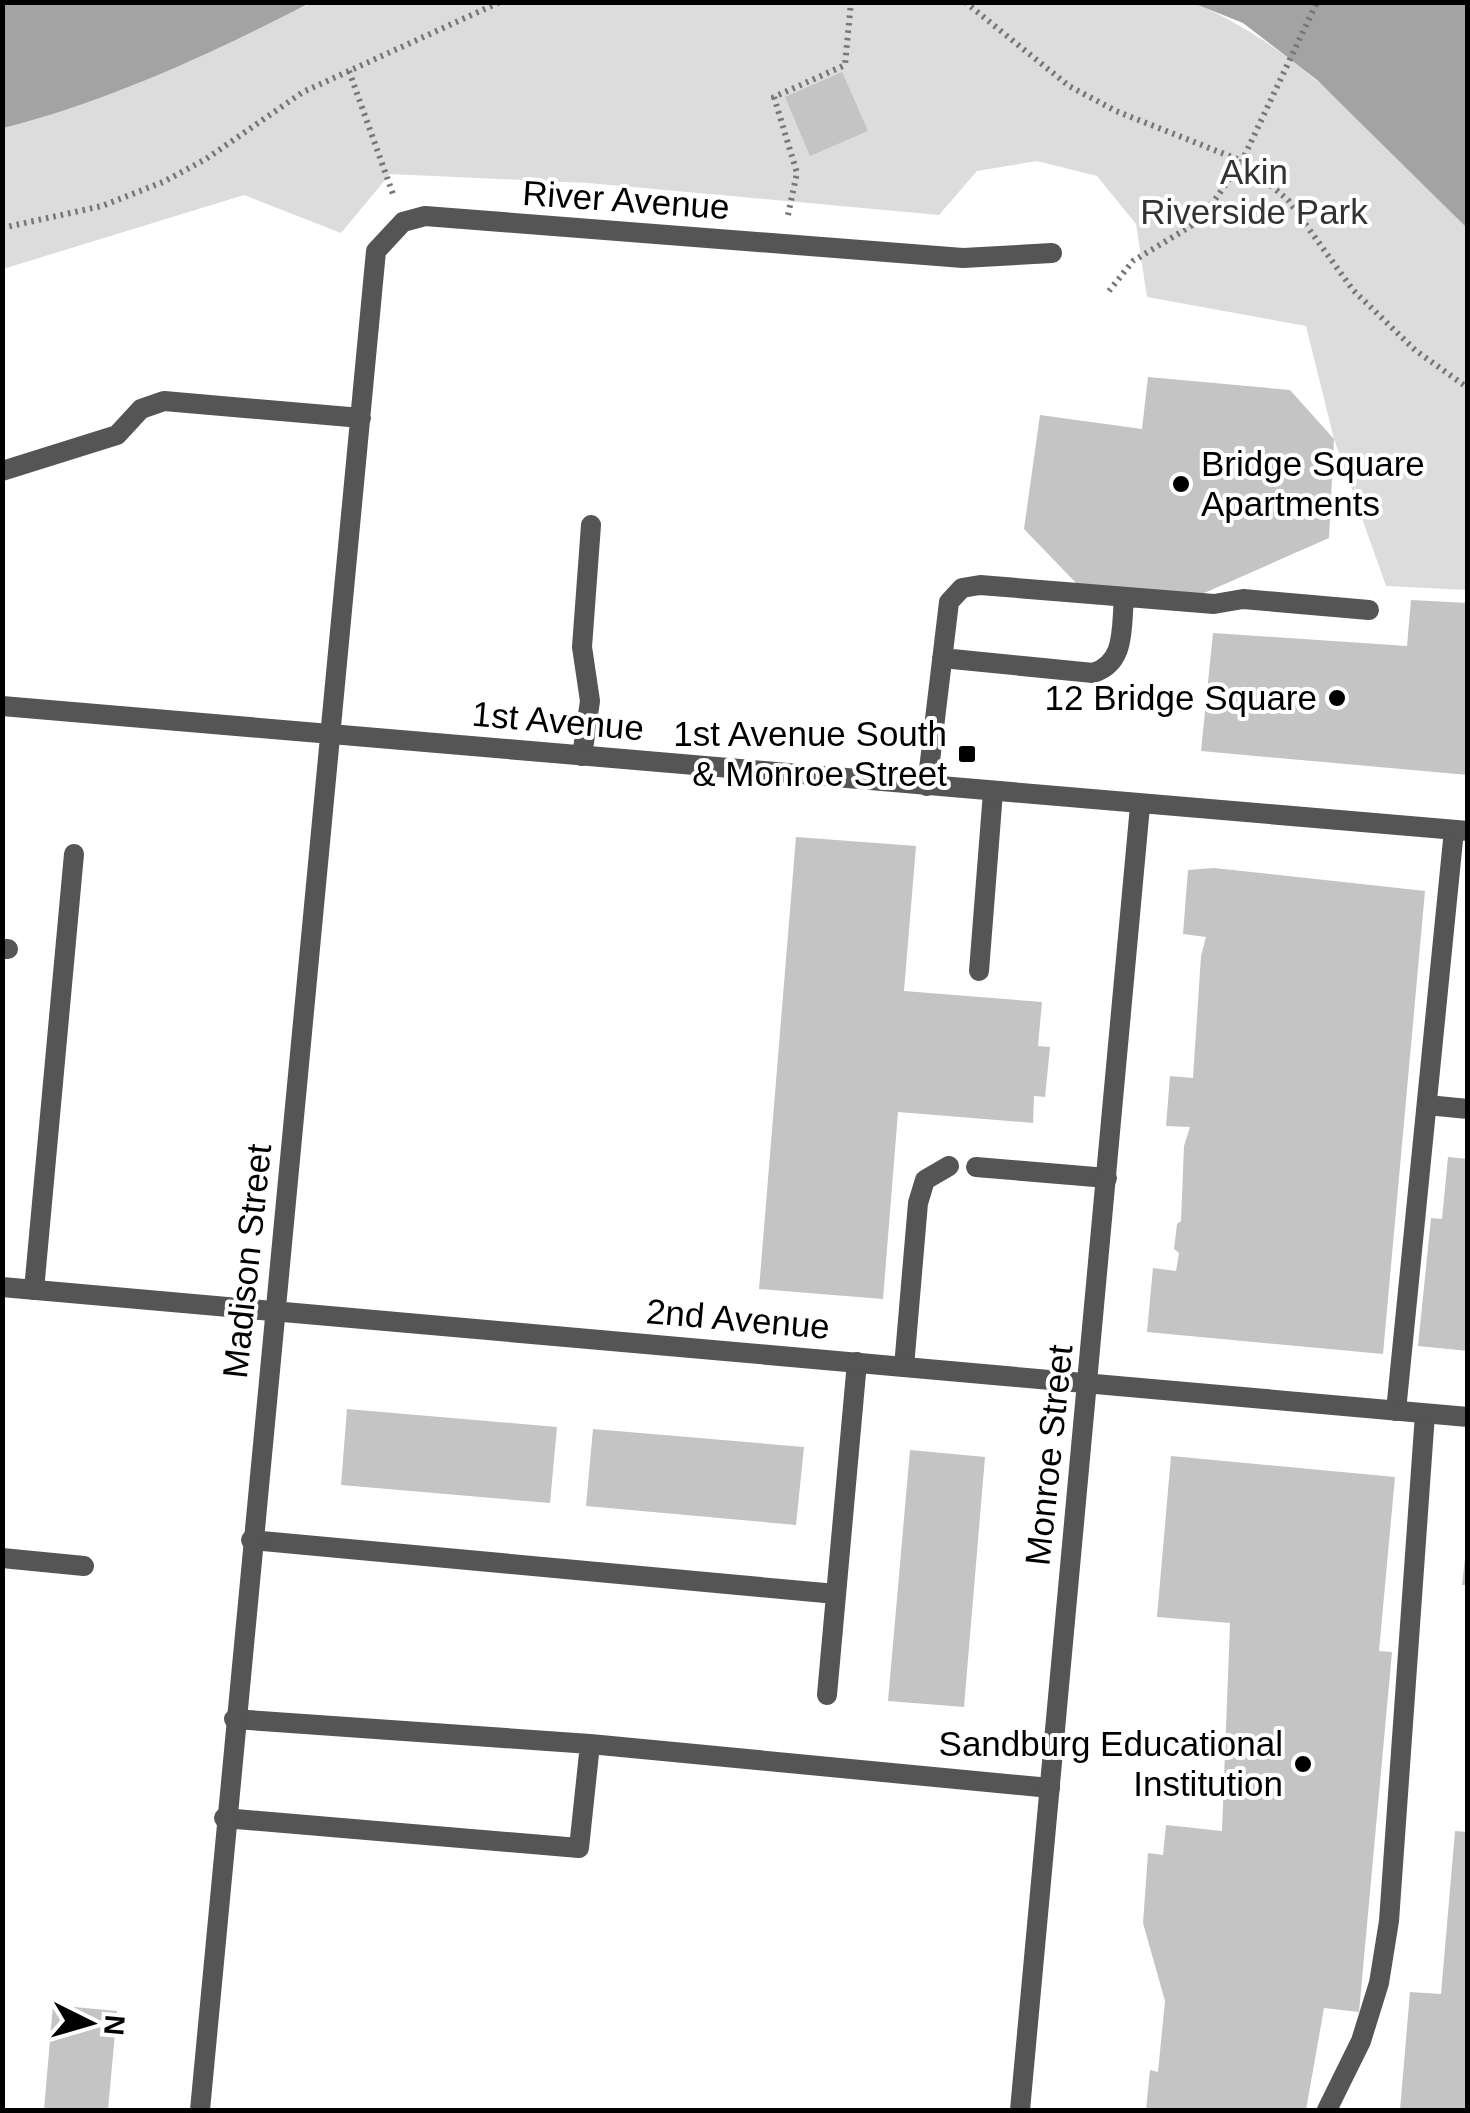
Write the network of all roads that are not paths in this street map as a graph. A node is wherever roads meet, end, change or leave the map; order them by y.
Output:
1 (1052, 253) dead end
2 (361, 418) junction
3 (2, 471) edge
4 (590, 524) dead end
5 (1124, 598) junction
6 (1369, 610) dead end
7 (942, 658) junction
8 (2, 706) edge
9 (331, 734) junction
10 (582, 756) junction
11 (926, 786) junction
12 (993, 792) junction
13 (1140, 806) junction
14 (1461, 830) edge
15 (74, 854) dead end
16 (979, 971) dead end
17 (1426, 1105) junction
18 (1468, 1109) edge
19 (949, 1166) dead end
20 (976, 1167) dead end
21 (1107, 1178) junction
22 (2, 1287) edge
23 (34, 1290) junction
24 (275, 1309) junction
25 (857, 1362) junction
26 (904, 1366) junction
27 (1089, 1385) junction
28 (1396, 1411) junction
29 (1425, 1414) junction
30 (1468, 1417) edge
31 (251, 1540) junction
32 (2, 1558) edge
33 (84, 1566) dead end
34 (836, 1594) junction
35 (826, 1695) dead end
36 (234, 1719) junction
37 (590, 1744) junction
38 (1050, 1788) junction
39 (224, 1818) junction
40 (200, 2110) edge
41 (1020, 2110) edge
42 (1327, 2110) edge

1 - 2 street, River Avenue
2 - 3 street
2 - 9 street, Madison Street
4 - 10 street
5 - 6 street
5 - 7 street
5 - 7 street
7 - 11 street
8 - 9 street, 1st Avenue
9 - 10 street, 1st Avenue
9 - 24 street, Madison Street
10 - 11 street, 1st Avenue
11 - 12 street, 1st Avenue
12 - 13 street, 1st Avenue
12 - 16 street
13 - 14 street, 1st Avenue
13 - 21 street, Monroe Street
14 - 17 street
15 - 23 street
17 - 18 street
17 - 28 street
19 - 26 street
20 - 21 street
21 - 27 street, Monroe Street
22 - 23 street, 2nd Avenue
23 - 24 street, 2nd Avenue
24 - 25 street, 2nd Avenue
24 - 31 street, Madison Street
25 - 26 street, 2nd Avenue
25 - 34 street
26 - 27 street, 2nd Avenue
27 - 28 street, 2nd Avenue
27 - 38 street, Monroe Street
28 - 29 street, 2nd Avenue
29 - 30 street, 2nd Avenue
29 - 42 street
31 - 34 street
31 - 36 street, Madison Street
32 - 33 street
34 - 35 street
36 - 37 street
36 - 39 street, Madison Street
37 - 38 street
37 - 39 street
38 - 41 street, Monroe Street
39 - 40 street, Madison Street

